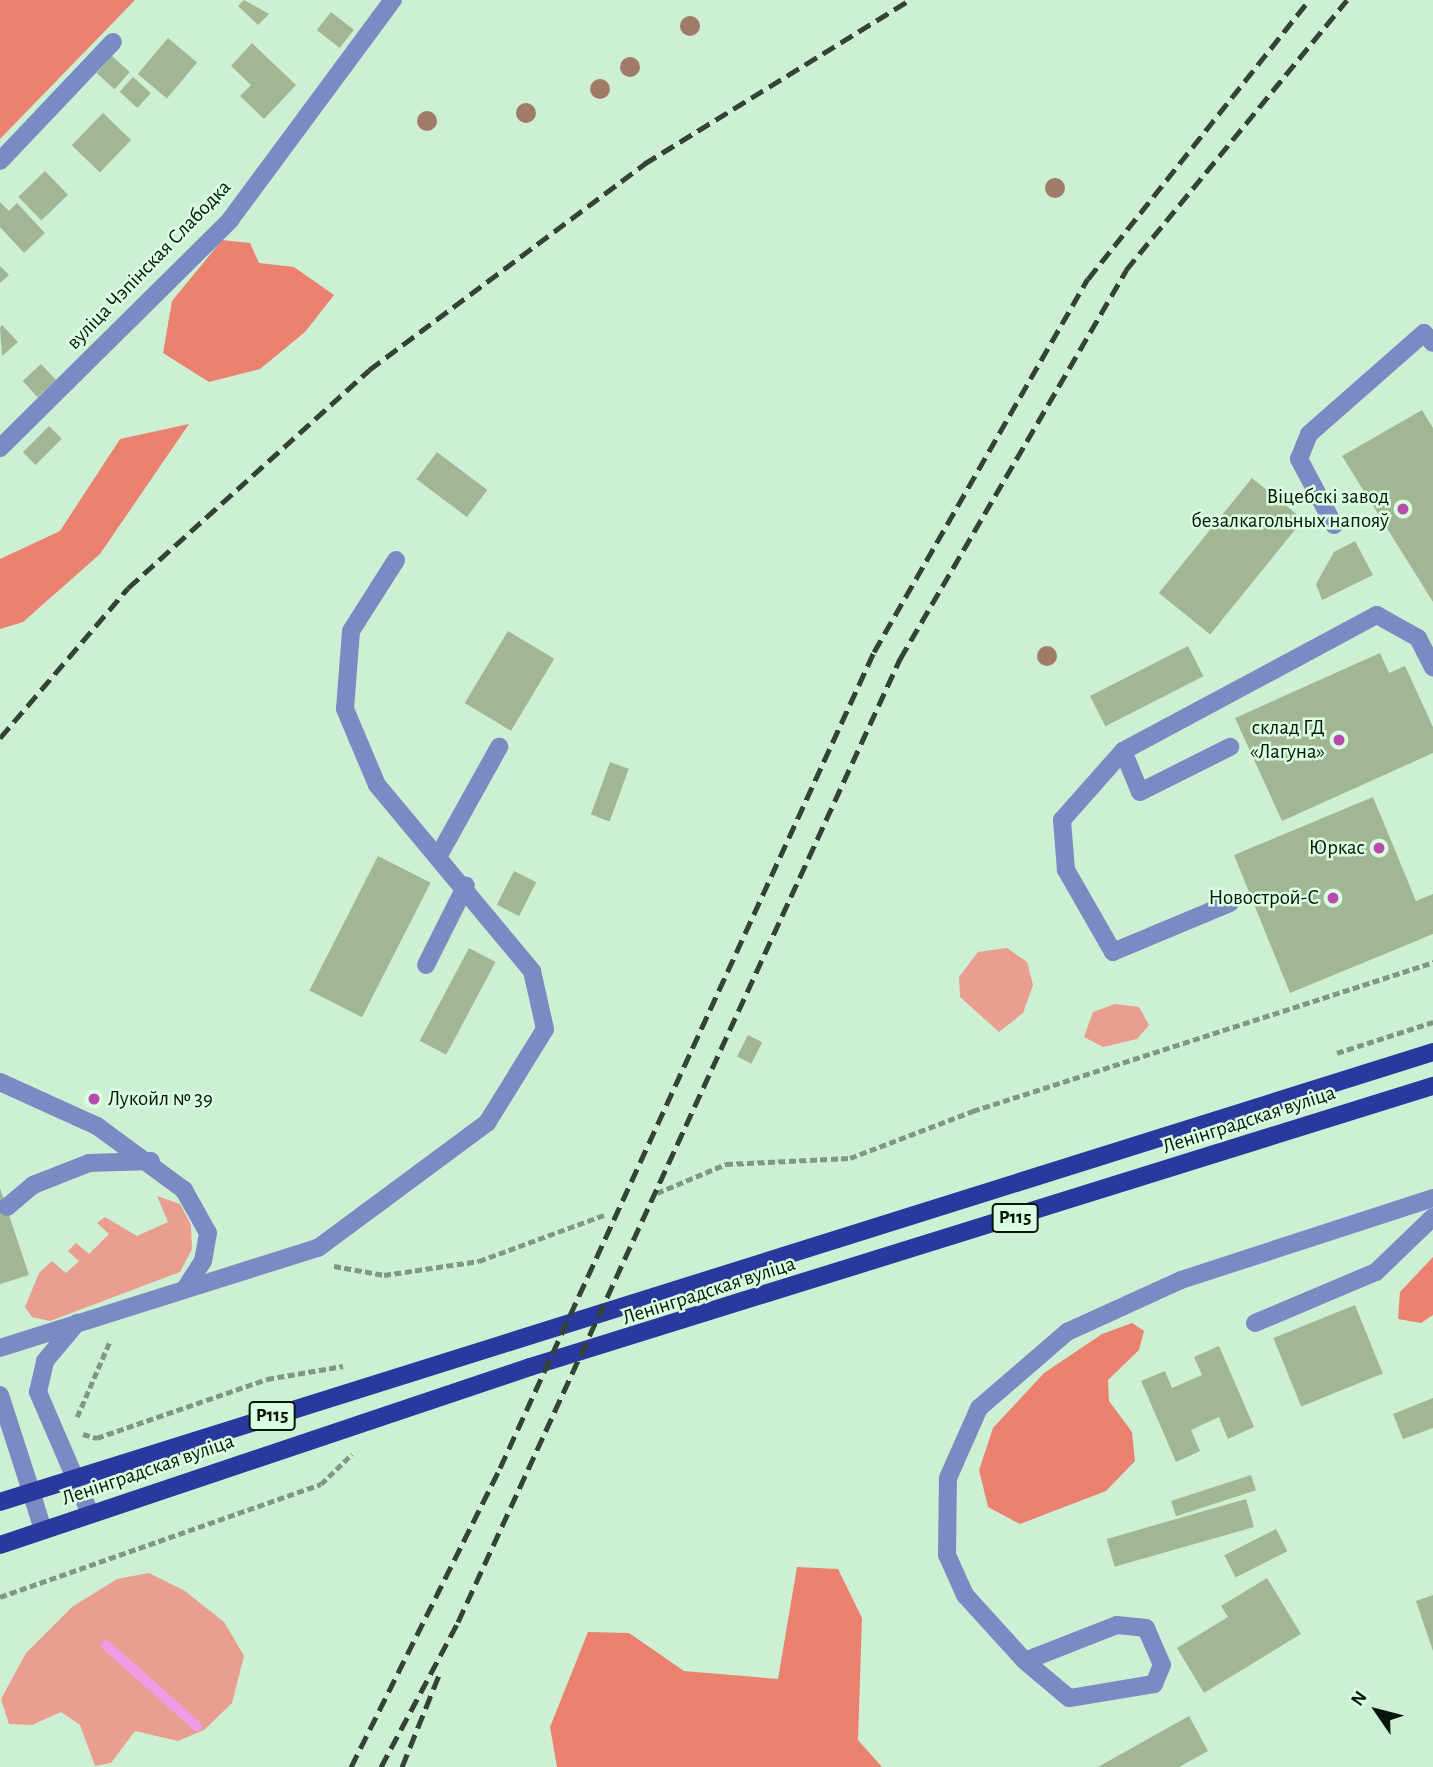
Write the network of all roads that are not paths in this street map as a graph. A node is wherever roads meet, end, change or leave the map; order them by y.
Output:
1 (393, 0) edge
2 (113, 42) dead end
3 (0, 161) edge
4 (1430, 333) edge
5 (0, 448) edge
6 (1334, 525) dead end
7 (396, 560) dead end
8 (1433, 667) edge
9 (499, 747) dead end
10 (1230, 747) dead end
11 (1122, 751) junction
12 (439, 855) junction
13 (466, 886) junction
14 (1230, 903) dead end
15 (426, 965) dead end
16 (1433, 1052) edge
17 (0, 1082) edge
18 (1433, 1086) edge
19 (151, 1161) junction
20 (1433, 1198) edge
21 (7, 1207) dead end
22 (1433, 1217) edge
23 (187, 1286) junction
24 (77, 1323) junction
25 (1255, 1323) dead end
26 (0, 1348) edge
27 (0, 1395) edge
28 (75, 1478) junction
29 (31, 1491) junction
30 (0, 1502) edge
31 (90, 1513) junction
32 (43, 1530) junction
33 (0, 1545) edge
34 (1025, 1661) junction

1 - 5 street, вуліца Чэпінская Слабодка
2 - 3 street
4 - 6 street
7 - 12 street
8 - 11 street
9 - 12 street
10 - 11 street
11 - 14 street
12 - 13 street
13 - 15 street
13 - 23 street
16 - 28 main road, Ленінградская вуліца / Р115
17 - 19 street
18 - 31 main road, Ленінградская вуліца / Р115
19 - 21 street
19 - 23 street
20 - 34 street
22 - 25 street
23 - 24 street
24 - 26 street
24 - 28 street
27 - 29 street
28 - 29 main road, Ленінградская вуліца / Р115
28 - 31 street
29 - 30 main road, Ленінградская вуліца / Р115
29 - 32 street
31 - 32 main road, Ленінградская вуліца / Р115
32 - 33 main road, Ленінградская вуліца / Р115
34 - 34 street

